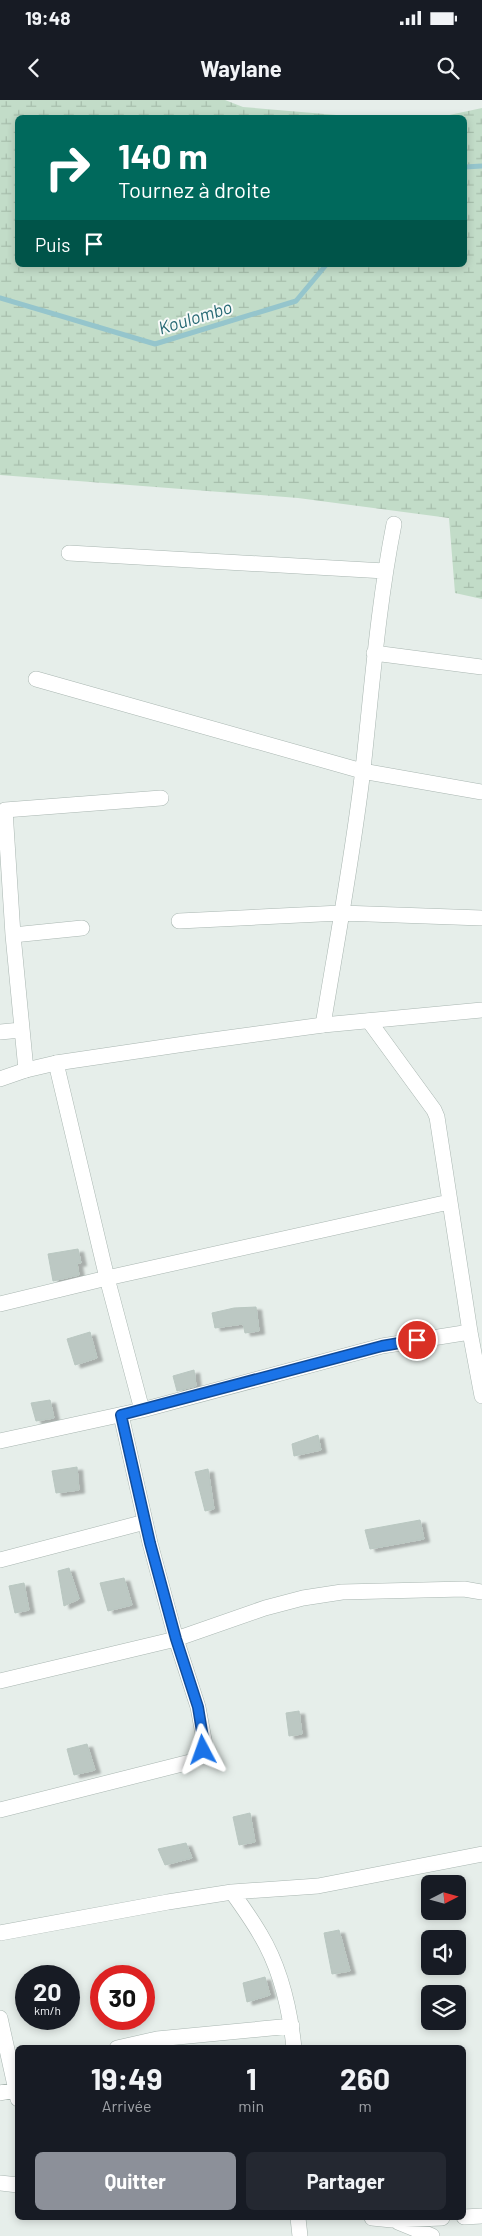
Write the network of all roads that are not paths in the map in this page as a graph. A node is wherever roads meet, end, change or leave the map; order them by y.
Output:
1 (394, 524) dead end
2 (70, 553) dead end
3 (385, 571) junction
4 (374, 653) junction
5 (482, 667) edge
6 (36, 679) dead end
7 (362, 771) junction
8 (482, 792) edge
9 (161, 798) dead end
10 (341, 913) junction
11 (482, 918) edge
12 (180, 921) dead end
13 (82, 928) dead end
14 (13, 935) junction
15 (482, 1010) edge
16 (369, 1021) junction
17 (322, 1025) junction
18 (22, 1030) junction
19 (0, 1032) edge
20 (56, 1063) junction
21 (26, 1070) junction
22 (0, 1080) edge
23 (449, 1202) junction
24 (107, 1278) junction
25 (0, 1304) edge
26 (470, 1332) junction
27 (479, 1365) edge
28 (482, 1396) edge
29 (142, 1410) junction
30 (121, 1415) junction
31 (0, 1441) edge
32 (145, 1522) junction
33 (0, 1560) edge
34 (482, 1592) edge
35 (176, 1639) junction
36 (0, 1681) edge
37 (0, 1810) edge
38 (482, 1854) edge
39 (232, 1892) junction
40 (0, 1934) edge
41 (0, 2018) edge
42 (292, 2026) junction
43 (130, 2045) edge
44 (294, 2045) edge
45 (14, 2069) edge
46 (0, 2093) edge
47 (15, 2095) edge
48 (0, 2183) edge
49 (15, 2185) edge
50 (466, 2216) edge
51 (482, 2216) edge
52 (298, 2220) edge
53 (392, 2220) edge
54 (300, 2236) edge
55 (432, 2236) edge

1 - 3 street
2 - 3 street
3 - 4 street
4 - 5 street
4 - 7 street
6 - 7 street
7 - 8 street
7 - 10 street
9 - 14 street
10 - 11 street
10 - 12 street
10 - 17 street
13 - 14 street
14 - 18 street
15 - 16 street
16 - 17 street
16 - 23 street
17 - 20 street
18 - 19 street
18 - 21 street
20 - 21 street
20 - 24 street
21 - 22 street
23 - 24 street
23 - 26 street
24 - 25 street
24 - 29 street
26 - 27 street
26 - 29 street
27 - 28 street
29 - 30 street
30 - 31 street
30 - 32 street
32 - 33 street
32 - 35 street
34 - 35 street
35 - 36 street
35 - 37 street
38 - 39 street
39 - 40 street
39 - 42 street
41 - 45 street
42 - 43 street
42 - 44 street
46 - 47 street
48 - 49 street
50 - 51 street
52 - 54 street
53 - 55 street

